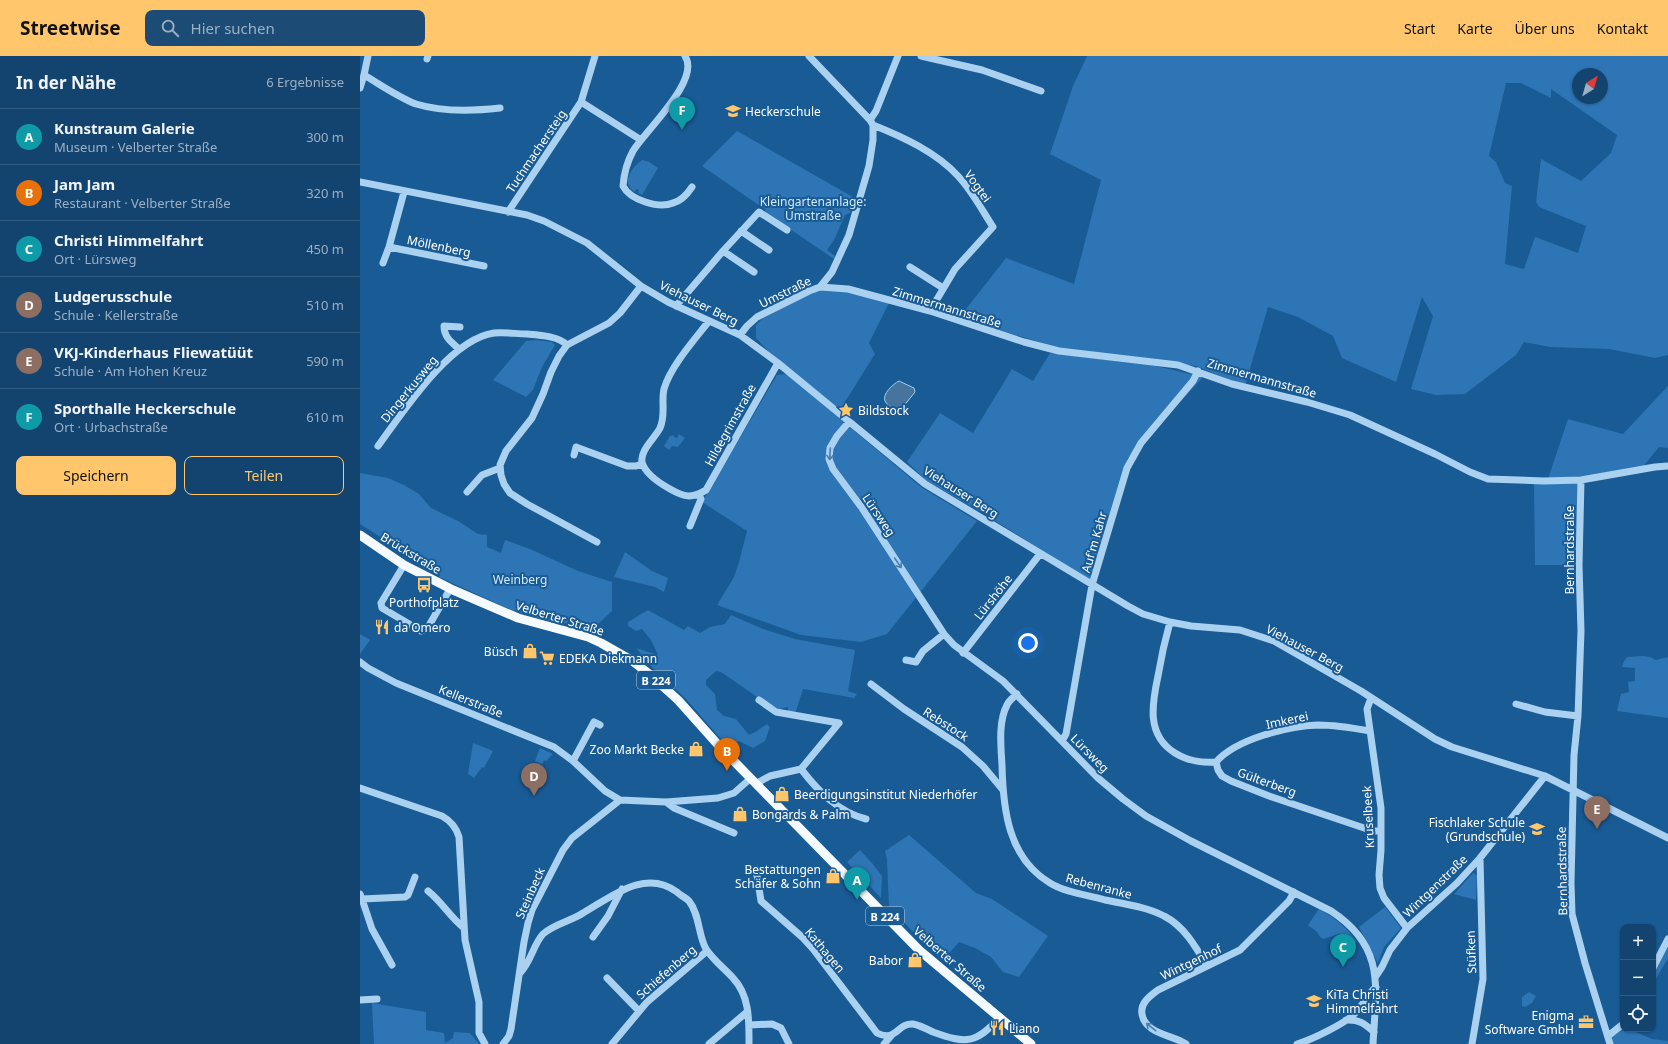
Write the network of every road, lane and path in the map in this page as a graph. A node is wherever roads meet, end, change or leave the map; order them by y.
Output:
1 (368, 56) edge
2 (595, 56) edge
3 (685, 56) edge
4 (809, 56) edge
5 (898, 56) edge
6 (921, 56) edge
7 (364, 75) junction
8 (360, 88) edge
9 (1041, 92) dead end
10 (581, 102) junction
11 (500, 108) dead end
12 (872, 123) junction
13 (642, 140) junction
14 (360, 182) edge
15 (692, 187) dead end
16 (404, 192) junction
17 (508, 212) junction
18 (787, 230) dead end
19 (741, 231) junction
20 (389, 246) junction
21 (769, 250) dead end
22 (723, 251) junction
23 (383, 262) dead end
24 (484, 266) dead end
25 (910, 267) dead end
26 (754, 272) dead end
27 (642, 286) junction
28 (820, 287) junction
29 (943, 288) junction
30 (676, 306) junction
31 (930, 311) junction
32 (709, 321) junction
33 (460, 328) dead end
34 (740, 335) junction
35 (567, 345) junction
36 (459, 349) junction
37 (778, 363) junction
38 (1198, 371) junction
39 (849, 422) junction
40 (378, 446) dead end
41 (574, 455) dead end
42 (642, 464) junction
43 (1668, 466) edge
44 (500, 468) junction
45 (1581, 480) junction
46 (467, 492) dead end
47 (699, 494) junction
48 (690, 526) dead end
49 (360, 535) edge
50 (597, 542) dead end
51 (1040, 554) junction
52 (404, 565) junction
53 (1092, 586) junction
54 (450, 589) junction
55 (1170, 622) junction
56 (944, 634) junction
57 (963, 653) junction
58 (906, 660) dead end
59 (360, 662) edge
60 (871, 684) dead end
61 (1017, 694) junction
62 (1371, 698) junction
63 (759, 700) dead end
64 (1516, 704) dead end
65 (1578, 716) junction
66 (600, 725) dead end
67 (1370, 731) junction
68 (1062, 741) junction
69 (573, 761) junction
70 (1216, 762) junction
71 (801, 769) junction
72 (1544, 776) junction
73 (754, 781) junction
74 (360, 788) edge
75 (1003, 790) junction
76 (1573, 790) junction
77 (620, 800) junction
78 (666, 802) junction
79 (866, 819) dead end
80 (1381, 831) junction
81 (734, 833) dead end
82 (1668, 838) edge
83 (1480, 858) junction
84 (756, 869) dead end
85 (415, 877) dead end
86 (622, 889) junction
87 (428, 891) dead end
88 (1294, 892) junction
89 (361, 896) edge
90 (464, 928) junction
91 (1407, 928) junction
92 (593, 937) dead end
93 (1668, 939) edge
94 (707, 951) junction
95 (1656, 962) edge
96 (392, 965) dead end
97 (1207, 966) junction
98 (520, 973) junction
99 (1376, 976) junction
100 (607, 978) dead end
101 (1376, 987) junction
102 (377, 998) dead end
103 (360, 1000) edge
104 (639, 1011) junction
105 (747, 1012) junction
106 (1000, 1017) junction
107 (1346, 1020) junction
108 (749, 1025) junction
109 (1620, 1026) edge
110 (1374, 1032) junction
111 (891, 1036) junction
112 (1608, 1036) junction
113 (485, 1044) edge
114 (503, 1044) edge
115 (612, 1044) edge
116 (709, 1044) edge
117 (749, 1044) edge
118 (789, 1044) edge
119 (884, 1044) edge
120 (1031, 1044) edge
121 (1186, 1044) edge
122 (1297, 1044) edge
123 (1373, 1044) edge
124 (1472, 1044) edge
125 (1610, 1044) edge

1 - 7 street
2 - 10 street, Tuchmachersteig
3 - 13 street
4 - 12 street
5 - 12 street
6 - 9 street
7 - 8 street
7 - 11 street
10 - 13 street, Tuchmachersteig
10 - 17 street, Tuchmachersteig
12 - 28 street, Umstraße
12 - 29 street, Vogtei
13 - 15 street
14 - 16 street, Viehauser Berg
16 - 17 street, Viehauser Berg
16 - 20 street, Möllenberg
17 - 27 street, Viehauser Berg
18 - 19 street
19 - 21 street
19 - 22 street
20 - 23 street, Möllenberg
20 - 24 street, Möllenberg
22 - 26 street
22 - 30 street
25 - 29 street
27 - 30 street, Viehauser Berg
27 - 35 street
28 - 31 street, Zimmermannstraße
28 - 34 street, Umstraße
29 - 31 street, Vogtei
30 - 32 street, Viehauser Berg
31 - 38 street, Zimmermannstraße
32 - 34 street, Viehauser Berg
32 - 42 street
33 - 36 street
34 - 37 street, Viehauser Berg
35 - 36 street, Dingerkusweg
35 - 44 street
36 - 40 street, Dingerkusweg
37 - 39 street, Viehauser Berg
37 - 47 street, Hildegrimstraße
38 - 45 street, Zimmermannstraße
38 - 53 street, Auf'm Kahr
39 - 51 street, Viehauser Berg
39 -> 56 street, Lürsweg
41 - 42 street
42 - 47 street
43 - 45 street, Zimmermannstraße
44 - 46 street
44 - 50 street
45 - 65 street, Bernhardstraße
47 - 48 street
49 - 52 main road, Brückstraße / B 224
51 - 53 street, Viehauser Berg
51 - 57 street, Lürshöhe
52 - 54 main road, Brückstraße / B 224
52 - 54 street
53 - 55 street, Viehauser Berg
53 - 68 street, Auf'm Kahr
54 - 73 main road, Velberter Straße / B 224
55 - 62 street, Viehauser Berg
55 - 70 street
56 - 57 street, Lürsweg
56 - 58 street
57 - 61 street, Lürsweg
59 - 69 street, Kellerstraße
60 - 75 street, Rebstock
61 - 68 street, Lürsweg
61 - 75 street, Rebenranke
62 - 67 street, Kruselbeek
62 - 72 street, Viehauser Berg
63 - 71 street
64 - 65 street
65 - 76 street, Bernhardstraße
66 - 69 street
67 - 70 street, Imkerei
67 - 80 street, Kruselbeek
68 - 88 street, Lürsweg
69 - 77 street, Kellerstraße
70 - 80 street, Gülterberg
71 - 73 street
71 - 79 street
72 - 76 street, Viehauser Berg
72 - 83 street, Wintgenstraße
73 - 78 street, Kellerstraße
73 - 106 main road, Velberter Straße / B 224
74 - 90 street
75 - 97 street, Rebenranke
76 - 82 street, Viehauser Berg
76 - 112 street, Bernhardstraße
77 - 78 street, Kellerstraße
77 - 98 street, Steinbeck
78 - 81 street
80 - 91 street, Kruselbeek
83 - 91 street, Wintgenstraße
83 - 124 street, Stüfken
84 - 111 street, Kathagen
85 - 89 street
86 - 92 street
86 - 94 street
86 - 98 street
87 - 90 street
88 - 97 street, Wintgenhof
88 - 99 street, Lürsweg
89 - 96 street
90 - 113 street
91 - 99 street, Wintgenstraße
93 - 95 street
94 - 104 street, Schiefenberg
94 - 105 street
121 -> 97 street, Wintgenhof
98 - 114 street, Steinbeck
99 - 101 street, Lürsweg
100 - 104 street, Schiefenberg
101 - 107 street
101 - 110 street, Lürsweg
102 - 103 street
104 - 115 street, Schiefenberg
105 - 108 street
105 - 116 street
106 - 111 street
106 - 120 main road, Velberter Straße / B 224
107 - 110 street
107 - 122 street
108 - 117 street
108 - 118 street
109 - 112 street
110 - 123 street, Lürsweg
111 - 119 street
112 - 125 street, Bernhardstraße

